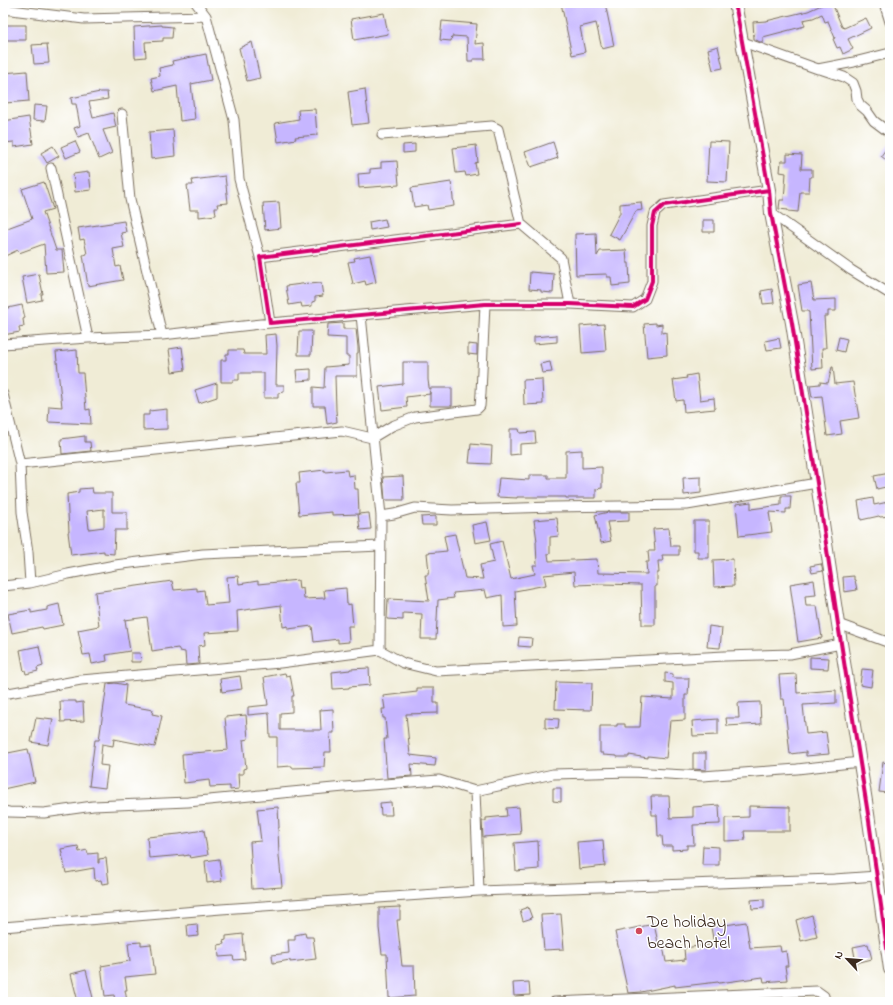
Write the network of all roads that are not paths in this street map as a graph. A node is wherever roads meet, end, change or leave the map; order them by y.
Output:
1 (196, 3) edge
2 (735, 3) edge
3 (884, 3) edge
4 (3, 9) edge
5 (206, 16) junction
6 (890, 22) edge
7 (743, 42) junction
8 (890, 53) edge
9 (818, 69) junction
10 (122, 114) dead end
11 (890, 133) edge
12 (382, 134) dead end
13 (51, 168) dead end
14 (768, 190) junction
15 (771, 213) junction
16 (521, 224) junction
17 (260, 257) junction
18 (890, 294) edge
19 (485, 304) junction
20 (570, 304) junction
21 (361, 315) junction
22 (270, 323) junction
23 (162, 335) junction
24 (88, 338) junction
25 (3, 345) edge
26 (3, 394) edge
27 (372, 438) junction
28 (20, 464) junction
29 (817, 483) junction
30 (381, 516) junction
31 (380, 546) junction
32 (30, 583) junction
33 (3, 586) edge
34 (838, 624) junction
35 (842, 644) junction
36 (890, 644) edge
37 (380, 650) junction
38 (3, 694) edge
39 (860, 762) junction
40 (475, 791) junction
41 (3, 811) edge
42 (877, 876) junction
43 (478, 891) junction
44 (3, 927) edge
45 (890, 969) edge
46 (554, 1002) edge
47 (825, 1002) edge

1 - 5 street
2 - 7 street
3 - 6 street
4 - 5 street
5 - 17 street
7 - 9 street
7 - 14 street
8 - 9 street
9 - 11 street
10 - 23 street
12 - 16 street
13 - 24 street
14 - 15 street
14 - 20 street
15 - 18 street
15 - 29 street
16 - 17 street
16 - 20 street
17 - 22 street
19 - 20 street
19 - 21 street
19 - 27 street
21 - 22 street
21 - 27 street
22 - 23 street
23 - 24 street
24 - 25 street
26 - 28 street
27 - 28 street
27 - 30 street
28 - 32 street
29 - 30 street
29 - 34 street
30 - 31 street
31 - 32 street
31 - 37 street
32 - 33 street
34 - 35 street
34 - 36 street
35 - 37 street
35 - 39 street
37 - 38 street
39 - 40 street
39 - 42 street
40 - 41 street
40 - 43 street
42 - 43 street
42 - 45 street
43 - 44 street
46 - 47 street

